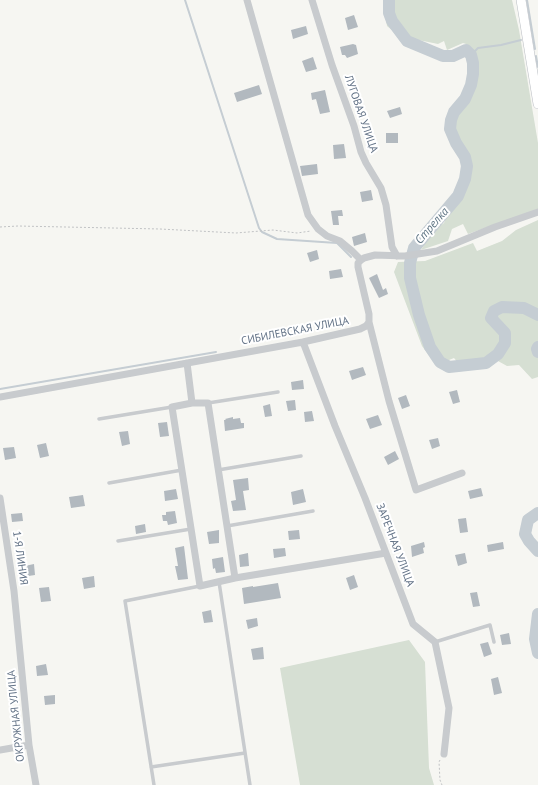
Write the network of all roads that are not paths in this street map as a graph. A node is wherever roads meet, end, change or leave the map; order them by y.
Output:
1 (247, 0) edge
2 (312, 0) edge
3 (521, 0) edge
4 (536, 81) edge
5 (538, 104) edge
6 (538, 212) edge
7 (401, 256) junction
8 (361, 260) junction
9 (368, 322) junction
10 (303, 342) junction
11 (187, 363) junction
12 (278, 392) dead end
13 (0, 397) edge
14 (192, 403) junction
15 (208, 403) junction
16 (172, 407) junction
17 (99, 419) dead end
18 (301, 456) dead end
19 (182, 470) junction
20 (218, 470) junction
21 (462, 473) dead end
22 (109, 483) dead end
23 (0, 498) edge
24 (313, 511) dead end
25 (227, 526) junction
26 (191, 530) junction
27 (118, 541) dead end
28 (386, 553) junction
29 (235, 578) junction
30 (219, 582) junction
31 (200, 586) junction
32 (17, 621) joint
33 (434, 642) junction
34 (494, 642) dead end
35 (29, 745) junction
36 (0, 750) edge
37 (245, 753) junction
38 (444, 754) road end
39 (151, 767) junction
40 (36, 785) edge
41 (154, 785) edge
42 (250, 785) edge

1 - 8 street
2 - 7 street, ЛУГОВАЯ УЛИЦА
3 - 4 main road
4 - 5 main road
6 - 7 street
7 - 8 street
8 - 9 street
9 - 10 street, СИБИЛЕВСКАЯ УЛИЦА
9 - 21 street
10 - 11 street, СИБИЛЕВСКАЯ УЛИЦА
10 - 28 street, ЗАРЕЧНАЯ УЛИЦА
11 - 13 street, СИБИЛЕВСКАЯ УЛИЦА
11 - 14 street
12 - 15 lane
14 - 15 street
14 - 16 street
15 - 20 street
16 - 17 lane
16 - 19 street
18 - 20 lane
19 - 22 lane
19 - 26 street
20 - 25 street
23 - 32 street, 1-Я ЛИНИЯ
24 - 25 lane
25 - 29 street
26 - 27 lane
26 - 31 street
28 - 29 street
28 - 33 street, ЗАРЕЧНАЯ УЛИЦА
29 - 30 street
30 - 31 street
30 - 37 lane
31 - 39 lane
32 - 35 street, ОКРУЖНАЯ УЛИЦА
33 - 34 lane
33 - 38 street
35 - 36 street
35 - 40 street, ОКРУЖНАЯ УЛИЦА
37 - 39 lane
37 - 42 lane
39 - 41 lane

